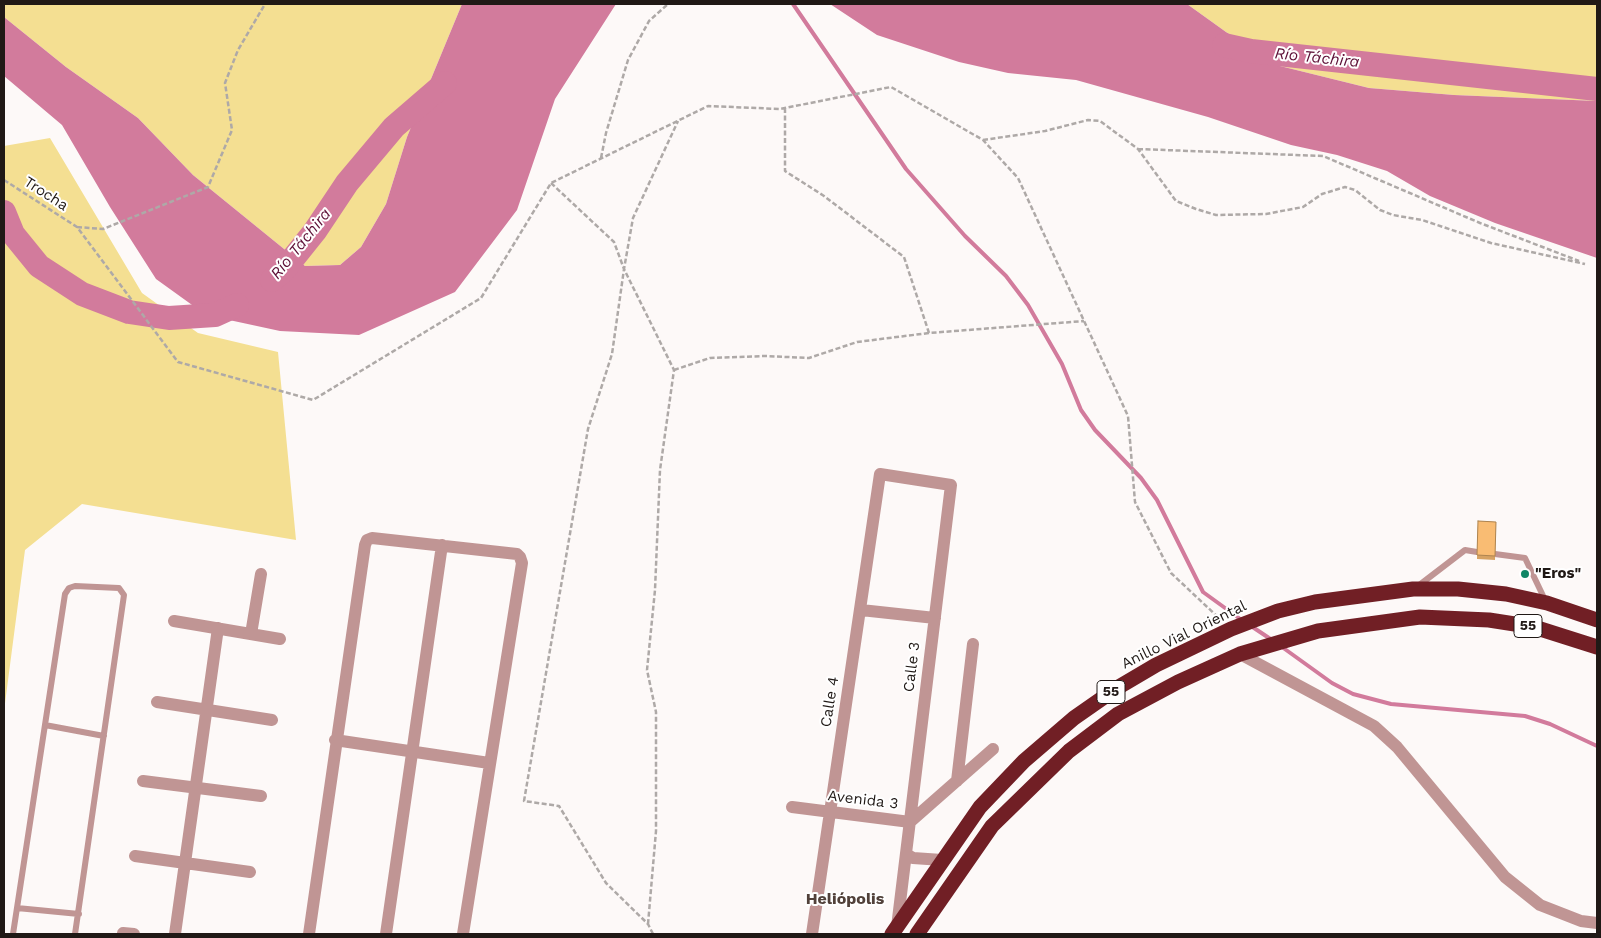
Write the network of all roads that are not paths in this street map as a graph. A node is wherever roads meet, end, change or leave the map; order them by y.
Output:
1 (951, 485) joint
2 (442, 545) junction
3 (1477, 552) edge
4 (1495, 554) edge
5 (261, 574) dead end
6 (1416, 589) junction
7 (1547, 603) junction
8 (861, 610) junction
9 (935, 618) junction
10 (1597, 620) edge
11 (174, 621) dead end
12 (218, 628) junction
13 (251, 634) junction
14 (280, 639) dead end
15 (973, 644) dead end
16 (1597, 647) edge
17 (1240, 654) junction
18 (157, 702) dead end
19 (206, 710) junction
20 (272, 720) dead end
21 (45, 725) junction
22 (104, 736) junction
23 (335, 740) junction
24 (993, 749) dead end
25 (414, 752) junction
26 (489, 763) junction
27 (143, 781) dead end
28 (957, 781) junction
29 (195, 787) junction
30 (261, 796) dead end
31 (792, 807) dead end
32 (829, 812) junction
33 (910, 822) junction
34 (906, 854) junction
35 (135, 856) dead end
36 (942, 860) junction
37 (185, 863) junction
38 (250, 872) dead end
39 (17, 908) junction
40 (78, 914) junction
41 (1597, 923) edge
42 (894, 931) edge
43 (13, 934) edge
44 (75, 934) edge
45 (175, 934) edge
46 (309, 934) edge
47 (386, 934) edge
48 (463, 934) edge
49 (812, 934) edge
50 (916, 934) edge

1 - 8 street, Calle 4
1 - 9 street, Calle 3
2 - 23 street
2 - 25 street
2 - 26 street
3 - 6 lane
4 - 7 lane
5 - 13 street
6 - 7 highway, Anillo Vial Oriental / 55
6 - 36 highway, Anillo Vial Oriental / 55
7 - 10 highway, Anillo Vial Oriental / 55
8 - 9 street
8 - 32 street, Calle 4
9 - 33 street, Calle 3
11 - 12 street
12 - 13 street
12 - 19 street
13 - 14 street
15 - 28 street
16 - 17 highway, 55
17 - 41 street
17 - 50 highway, 55
18 - 19 street
19 - 20 street
19 - 29 street
21 - 22 lane
21 - 22 lane
21 - 39 lane
22 - 40 lane
23 - 25 street
23 - 46 street
24 - 28 street, Avenida 3
25 - 26 street
25 - 47 street
26 - 48 street
27 - 29 street
28 - 33 street, Avenida 3
29 - 30 street
29 - 37 street
31 - 32 street, Avenida 3
32 - 33 street, Avenida 3
32 - 49 street, Calle 4
33 - 34 street, Calle 3
34 - 36 street
34 - 42 street, Calle 3
35 - 37 street
36 - 42 highway, Anillo Vial Oriental / 55
37 - 38 street
37 - 45 street
39 - 40 lane
39 - 43 lane
40 - 44 lane

